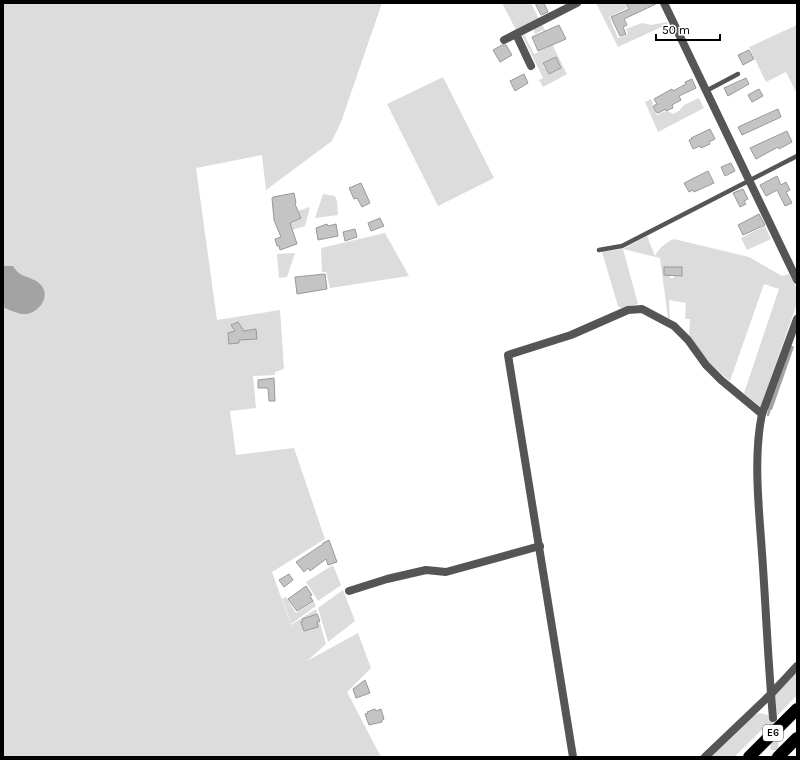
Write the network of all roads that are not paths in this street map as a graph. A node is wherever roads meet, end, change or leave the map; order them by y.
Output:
1 (577, 3) edge
2 (664, 3) edge
3 (516, 34) junction
4 (504, 40) dead end
5 (531, 66) dead end
6 (738, 74) dead end
7 (706, 91) junction
8 (797, 156) edge
9 (749, 180) junction
10 (600, 250) dead end
11 (797, 280) edge
12 (797, 319) edge
13 (762, 414) junction
14 (540, 546) junction
15 (349, 591) dead end
16 (797, 666) edge
17 (771, 694) junction
18 (797, 709) edge
19 (773, 718) tunnel mouth
20 (797, 738) edge
21 (573, 757) edge
22 (705, 757) edge
23 (749, 757) edge
24 (778, 757) edge

1 - 3 street
2 - 7 street
3 - 4 street
3 - 5 street
6 - 7 lane
7 - 9 street
8 - 9 lane
9 - 10 lane
9 - 11 street
12 - 13 street
13 - 14 street
13 - 17 street
14 - 15 street
14 - 21 street
16 - 17 street
17 - 19 street
17 - 22 street
18 - 23 highway, E6
20 - 24 highway, E6

